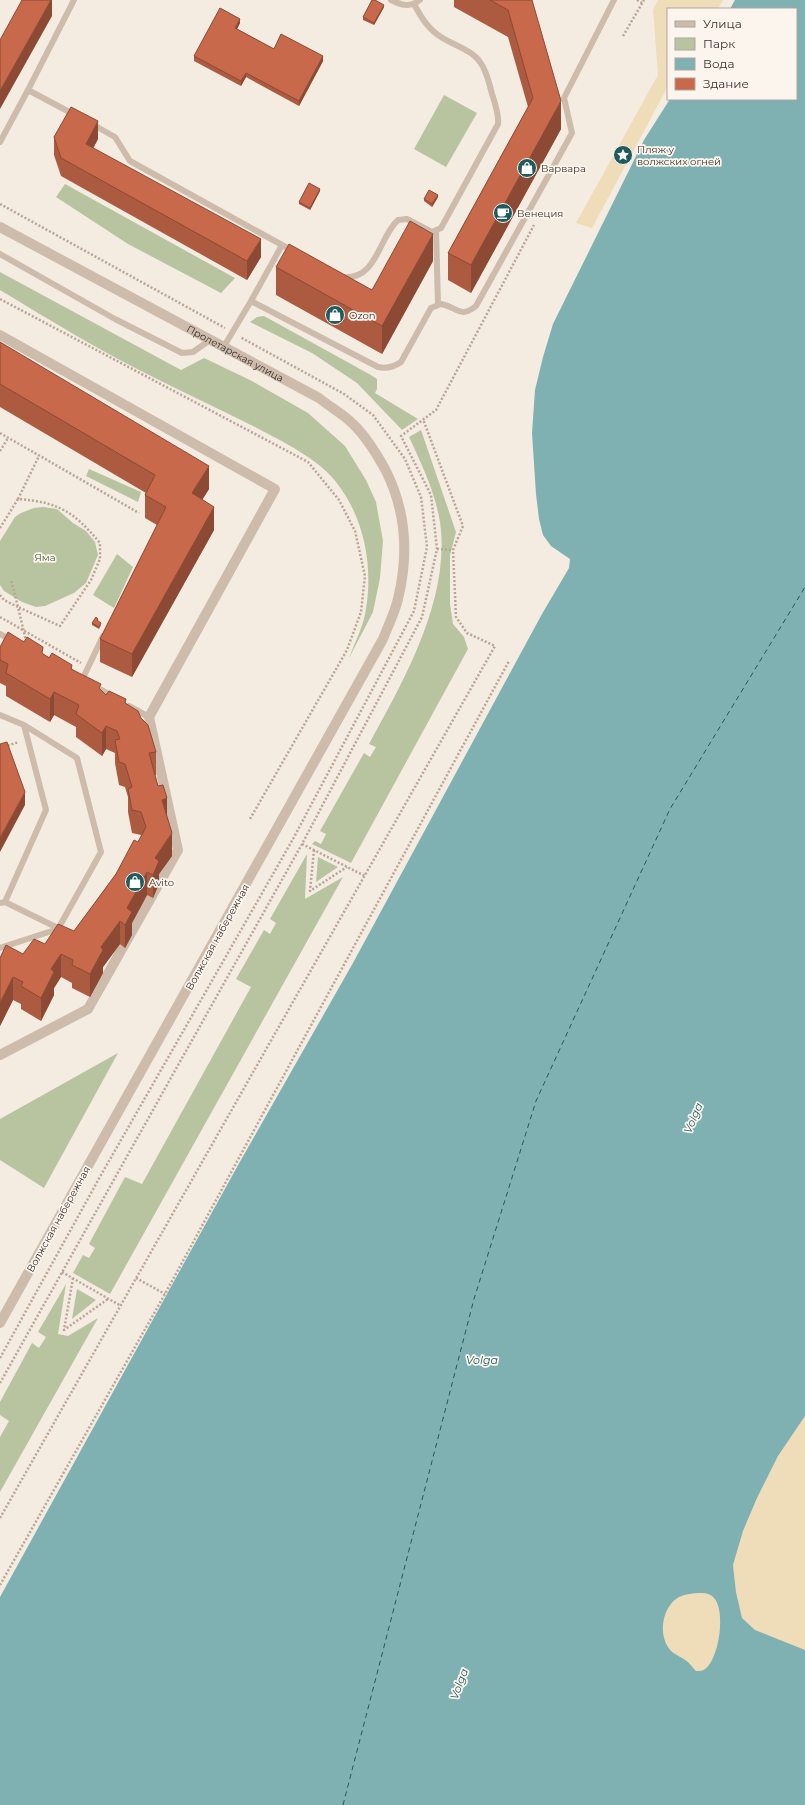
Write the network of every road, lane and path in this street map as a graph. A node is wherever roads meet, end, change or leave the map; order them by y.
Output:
1 (74, 0) edge
2 (391, 0) edge
3 (420, 0) edge
4 (614, 0) edge
5 (637, 0) edge
6 (643, 2) edge
7 (414, 4) junction
8 (623, 36) dead end
9 (28, 90) junction
10 (0, 142) edge
11 (0, 204) edge
12 (535, 222) dead end
13 (0, 227) edge
14 (436, 231) junction
15 (282, 245) junction
16 (0, 254) edge
17 (301, 256) edge
18 (332, 273) edge
19 (251, 301) junction
20 (438, 304) junction
21 (232, 332) junction
22 (0, 335) edge
23 (210, 340) junction
24 (223, 348) junction
25 (423, 419) junction
26 (0, 433) edge
27 (8, 438) junction
28 (0, 451) edge
29 (39, 456) junction
30 (18, 499) junction
31 (139, 513) dead end
32 (0, 528) edge
33 (405, 540) joint
34 (437, 549) junction
35 (453, 550) junction
36 (11, 580) dead end
37 (0, 595) edge
38 (18, 607) junction
39 (0, 617) edge
40 (24, 632) junction
41 (106, 632) edge
42 (0, 634) edge
43 (28, 649) joint
44 (510, 661) dead end
45 (88, 667) junction
46 (75, 676) edge
47 (82, 680) junction
48 (0, 715) edge
49 (149, 717) junction
50 (24, 725) junction
51 (28, 740) junction
52 (0, 748) edge
53 (302, 844) junction
54 (314, 850) junction
55 (347, 867) junction
56 (365, 876) junction
57 (2, 903) edge
58 (61, 930) junction
59 (0, 948) edge
60 (107, 956) edge
61 (117, 961) junction
62 (0, 1055) edge
63 (62, 1272) junction
64 (73, 1278) junction
65 (136, 1278) junction
66 (165, 1294) junction
67 (108, 1299) junction
68 (121, 1306) junction
69 (0, 1324) edge
70 (0, 1358) edge
71 (0, 1383) edge
72 (0, 1518) edge
73 (0, 1585) edge

1 - 9 lane
2 - 7 lane
3 - 7 lane
4 - 20 lane
5 - 6 path
6 - 8 path
7 - 14 lane
9 - 10 lane
9 - 15 lane
11 - 21 path
12 - 25 path
13 - 23 street, Пролетарская улица
14 - 18 lane
14 - 20 lane
15 - 17 lane
15 - 19 lane
16 - 23 lane
19 - 20 lane
19 - 21 lane
21 - 24 lane
21 - 70 path
22 - 49 street
23 - 24 street, Пролетарская улица
24 - 33 street, Пролетарская улица
25 - 34 path
25 - 35 path
26 - 27 path
27 - 28 path
27 - 29 path
29 - 30 path
29 - 31 path
30 - 32 path
30 - 38 path
33 - 69 street, Волжская набережная
34 - 35 path
34 - 53 path
35 - 56 path
36 - 38 path
37 - 38 path
38 - 40 path
39 - 40 path
40 - 43 path
40 - 45 path
41 - 45 lane
42 - 43 lane
44 - 66 path
45 - 47 lane
46 - 47 lane
47 - 49 lane
48 - 50 lane
49 - 61 street
50 - 51 lane
50 - 58 lane
51 - 52 path
51 - 57 lane
53 - 54 path
53 - 63 path
54 - 55 path
54 - 55 path
55 - 56 path
56 - 65 path
57 - 58 lane
58 - 59 lane
60 - 61 lane
61 - 62 street
63 - 64 path
63 - 71 path
64 - 67 path
64 - 67 path
65 - 66 path
65 - 68 path
66 - 73 path
67 - 68 path
68 - 72 path

